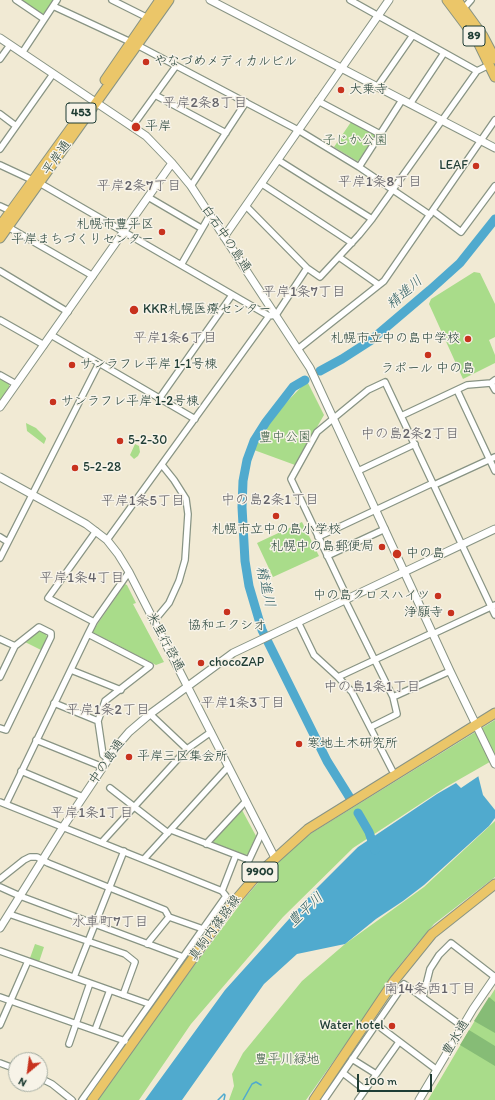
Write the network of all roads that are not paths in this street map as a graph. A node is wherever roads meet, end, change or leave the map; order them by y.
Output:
1 (16, 0) edge
2 (57, 0) edge
3 (112, 0) edge
4 (160, 0) edge
5 (169, 0) edge
6 (210, 0) edge
7 (350, 0) edge
8 (389, 0) edge
9 (447, 0) edge
10 (457, 0) edge
11 (471, 0) edge
12 (53, 6) junction
13 (464, 8) junction
14 (378, 15) junction
15 (148, 18) junction
16 (44, 19) junction
17 (413, 35) junction
18 (0, 38) edge
19 (134, 44) junction
20 (10, 45) junction
21 (444, 52) junction
22 (22, 53) junction
23 (0, 59) edge
24 (492, 62) edge
25 (176, 66) junction
26 (342, 68) junction
27 (477, 71) junction
28 (53, 74) junction
29 (495, 77) edge
30 (377, 87) junction
31 (155, 95) junction
32 (402, 100) junction
33 (94, 101) junction
34 (246, 102) junction
35 (318, 102) junction
36 (410, 104) junction
37 (0, 114) edge
38 (495, 120) edge
39 (441, 121) junction
40 (16, 126) junction
41 (132, 127) junction
42 (298, 130) junction
43 (226, 133) junction
44 (380, 134) junction
45 (481, 141) junction
46 (495, 148) edge
47 (0, 149) edge
48 (278, 160) junction
49 (172, 163) junction
50 (0, 165) edge
51 (359, 166) junction
52 (36, 181) junction
53 (262, 184) junction
54 (191, 186) junction
55 (495, 186) edge
56 (393, 189) junction
57 (148, 198) junction
58 (0, 206) edge
59 (246, 206) junction
60 (14, 212) junction
61 (431, 213) junction
62 (210, 215) junction
63 (372, 219) junction
64 (4, 226) edge
65 (202, 228) junction
66 (124, 232) junction
67 (224, 237) junction
68 (0, 238) edge
69 (352, 243) junction
70 (339, 258) junction
71 (181, 265) junction
72 (307, 268) junction
73 (0, 271) edge
74 (93, 276) junction
75 (380, 285) junction
76 (232, 295) junction
77 (68, 312) junction
78 (273, 316) junction
79 (0, 320) edge
80 (51, 335) junction
81 (44, 345) junction
82 (298, 348) junction
83 (99, 363) junction
84 (0, 375) edge
85 (493, 382) edge
86 (16, 384) junction
87 (457, 390) junction
88 (495, 390) edge
89 (159, 399) junction
90 (0, 407) edge
91 (401, 416) junction
92 (195, 419) junction
93 (334, 419) junction
94 (414, 444) junction
95 (492, 458) edge
96 (162, 464) junction
97 (358, 471) junction
98 (495, 471) edge
99 (0, 477) edge
100 (434, 484) junction
101 (33, 495) junction
102 (376, 510) junction
103 (385, 529) junction
104 (495, 530) edge
105 (96, 531) junction
106 (0, 537) edge
107 (318, 537) junction
108 (107, 540) junction
109 (8, 542) junction
110 (462, 545) junction
111 (327, 556) junction
112 (0, 558) edge
113 (129, 572) junction
114 (405, 572) junction
115 (346, 599) junction
116 (493, 606) edge
117 (495, 615) edge
118 (154, 621) junction
119 (94, 622) junction
120 (298, 622) junction
121 (433, 633) junction
122 (88, 634) junction
123 (0, 639) edge
124 (15, 646) junction
125 (374, 660) junction
126 (70, 670) junction
127 (450, 671) junction
128 (0, 677) edge
129 (338, 677) junction
130 (187, 686) junction
131 (121, 690) junction
132 (393, 697) junction
133 (54, 703) junction
134 (495, 713) edge
135 (150, 714) junction
136 (98, 721) junction
137 (371, 727) junction
138 (0, 728) edge
139 (477, 728) junction
140 (210, 732) junction
141 (36, 740) junction
142 (186, 749) junction
143 (108, 760) junction
144 (495, 764) edge
145 (103, 767) junction
146 (228, 767) junction
147 (392, 770) dead end
148 (21, 771) junction
149 (110, 788) dead end
150 (83, 796) junction
151 (246, 801) junction
152 (3, 803) edge
153 (134, 806) junction
154 (63, 827) junction
155 (170, 831) junction
156 (262, 832) junction
157 (102, 842) junction
158 (206, 844) junction
159 (124, 851) junction
160 (236, 855) junction
161 (275, 858) junction
162 (144, 859) junction
163 (42, 860) junction
164 (0, 879) edge
165 (495, 884) edge
166 (0, 887) edge
167 (109, 888) junction
168 (222, 891) junction
169 (20, 896) junction
170 (9, 914) junction
171 (169, 917) junction
172 (94, 924) junction
173 (0, 928) edge
174 (202, 929) junction
175 (88, 941) junction
176 (147, 944) junction
177 (0, 951) edge
178 (183, 957) junction
179 (28, 961) junction
180 (74, 977) junction
181 (495, 977) edge
182 (90, 983) junction
183 (110, 990) junction
184 (123, 995) junction
185 (0, 997) edge
186 (423, 997) junction
187 (10, 1001) junction
188 (149, 1004) junction
189 (76, 1024) junction
190 (376, 1024) junction
191 (0, 1025) edge
192 (462, 1026) junction
193 (95, 1030) junction
194 (125, 1040) junction
195 (399, 1042) junction
196 (69, 1044) dead end
197 (352, 1059) junction
198 (436, 1070) junction
199 (343, 1074) junction
200 (376, 1074) junction
201 (48, 1082) edge
202 (365, 1090) junction
203 (72, 1100) edge
204 (82, 1100) edge
205 (92, 1100) edge
206 (314, 1100) edge
207 (324, 1100) edge
208 (358, 1100) edge
209 (419, 1100) edge

1 - 16 street
2 - 12 street
3 - 15 street
4 - 15 main road, 平岸通 / 453
5 - 19 main road, 平岸通 / 453
6 - 26 street
7 - 14 street
8 - 14 street
9 - 24 main road, 89
10 - 13 main road, 89
11 - 13 street
12 - 16 street
12 - 19 street
13 - 24 main road, 89
14 - 17 street
14 - 26 street
15 - 19 main road, 平岸通 / 453
16 - 22 street
17 - 21 street
17 - 30 street
18 - 20 street, 白石中の島通
19 - 25 street
19 - 33 main road, 平岸通 / 453
20 - 22 street, 白石中の島通
20 - 23 street
21 - 27 street
21 - 36 street
22 - 28 street, 白石中の島通
24 - 27 street
24 - 29 main road, 89
25 - 31 street
25 - 34 street
26 - 30 street
26 - 35 street
27 - 39 street
28 - 33 street, 白石中の島通
28 - 40 street
30 - 32 street
31 - 41 street
31 - 43 street
32 - 36 street
32 - 44 street
33 - 41 street, 白石中の島通
33 - 52 main road, 平岸通 / 453
34 - 42 street
34 - 43 street
35 - 42 street
35 - 44 street
36 - 39 street
37 - 40 street
38 - 45 street
39 - 45 street
39 - 56 street
40 - 47 street
41 - 49 street, 白石中の島通
42 - 48 street
42 - 51 street
43 - 54 street
44 - 51 street
45 - 46 street
45 - 61 street
48 - 53 street
48 - 63 street
49 - 54 street, 白石中の島通
49 - 57 street
50 - 52 street
51 - 56 street
52 - 60 main road, 平岸通 / 453
52 - 66 street
53 - 59 street
53 - 69 street
54 - 62 street, 白石中の島通
55 - 61 street
56 - 61 street
56 - 63 street
57 - 65 street
57 - 66 street
58 - 60 street
59 - 67 street
59 - 72 street
60 - 64 main road, 平岸通 / 453
61 - 75 street
62 - 65 street
62 - 67 street, 白石中の島通
63 - 69 street
64 - 68 main road, 平岸通 / 453
64 - 74 street
65 - 71 street
66 - 71 street
66 - 74 street
67 - 78 street, 白石中の島通
69 - 70 street
70 - 72 street
70 - 75 street
71 - 76 street
72 - 78 street
73 - 77 street
74 - 77 street
75 - 82 street
76 - 78 street
76 - 89 street
77 - 80 street
78 - 82 street, 白石中の島通
78 - 92 street
79 - 81 street
80 - 81 street
80 - 83 street
81 - 86 street
82 - 93 street, 白石中の島通
83 - 89 street
83 - 101 street
84 - 86 street
85 - 87 street
85 - 88 street
86 - 90 street
87 - 91 street
87 - 95 street
89 - 92 street
91 - 93 street
91 - 94 street
92 - 96 street
93 - 97 street, 白石中の島通
93 - 107 street
94 - 97 street
94 - 100 street
95 - 98 street
95 - 100 street
96 - 108 street
96 - 118 street
97 - 102 street, 白石中の島通
99 - 101 street, 米里行啓通
100 - 102 street
100 - 110 street
101 - 105 street, 米里行啓通
101 - 109 street
102 - 103 street, 白石中の島通
102 - 107 street
103 - 111 street
103 - 114 street, 白石中の島通
104 - 110 street
105 - 108 street, 米里行啓通
105 - 119 street
106 - 109 street
107 - 111 street
108 - 113 street, 米里行啓通
109 - 112 street
110 - 114 street
110 - 116 street
111 - 115 street
113 - 118 street, 米里行啓通
113 - 119 street
114 - 115 street
114 - 121 street, 白石中の島通
115 - 120 street
115 - 125 street
116 - 117 street
116 - 121 street
118 - 130 street, 米里行啓通
119 - 122 street
120 - 129 street
120 - 130 street, 中の島通
121 - 125 street
121 - 127 street, 白石中の島通
122 - 126 street
122 - 131 street
123 - 124 street
124 - 128 street
124 - 138 street
125 - 129 street
125 - 132 street
126 - 131 street
126 - 133 street
127 - 132 street
127 - 139 street, 白石中の島通
129 - 137 street
130 - 135 street, 中の島通
130 - 140 street, 米里行啓通
131 - 136 street
132 - 137 street
133 - 136 street
133 - 141 street
134 - 139 main road, 真駒内篠路線 / 9900
135 - 142 street
135 - 143 street, 中の島通
136 - 143 street
137 - 147 street
139 - 144 street, 白石中の島通
139 - 161 main road, 真駒内篠路線 / 9900
140 - 142 street
140 - 146 street, 米里行啓通
141 - 145 street
141 - 148 street
142 - 153 street
143 - 145 street, 中の島通
145 - 150 street, 中の島通
146 - 151 street, 米里行啓通
146 - 155 street
148 - 150 street
148 - 152 street
149 - 153 street
150 - 154 street, 中の島通
151 - 156 street, 米里行啓通
151 - 158 street
152 - 154 street
153 - 155 street
153 - 157 street
154 - 157 street
154 - 163 street, 中の島通
155 - 158 street
155 - 162 street
156 - 160 street
156 - 161 street, 米里行啓通
157 - 159 street
158 - 160 street
159 - 162 street
159 - 167 street
160 - 168 street
161 - 205 main road, 真駒内篠路線 / 9900
162 - 168 street
163 - 164 street
163 - 167 street
163 - 169 street, 中の島通
165 - 206 main road
166 - 169 street
167 - 171 street
167 - 172 street
168 - 174 street
169 - 170 street, 中の島通
169 - 172 street
170 - 173 street, 中の島通
170 - 175 street
171 - 174 street
171 - 176 street
172 - 175 street
172 - 176 street
174 - 178 street
175 - 180 street
175 - 184 street
176 - 178 street
177 - 179 street
178 - 188 street
179 - 180 street
179 - 187 street
180 - 182 street
181 - 186 street
181 - 192 street, 豊水通
182 - 183 street
182 - 189 street
183 - 184 street
183 - 193 street
184 - 188 street
185 - 187 street
186 - 190 street
186 - 192 street
187 - 189 street
187 - 191 street
188 - 194 street
189 - 193 street
189 - 196 street
190 - 195 street
190 - 197 street
192 - 198 street, 豊水通
193 - 194 street
194 - 204 street
195 - 198 street
195 - 200 street
197 - 199 street
197 - 200 street
198 - 209 street, 豊水通
199 - 202 street
199 - 207 street
200 - 202 street
201 - 203 street
202 - 208 street

